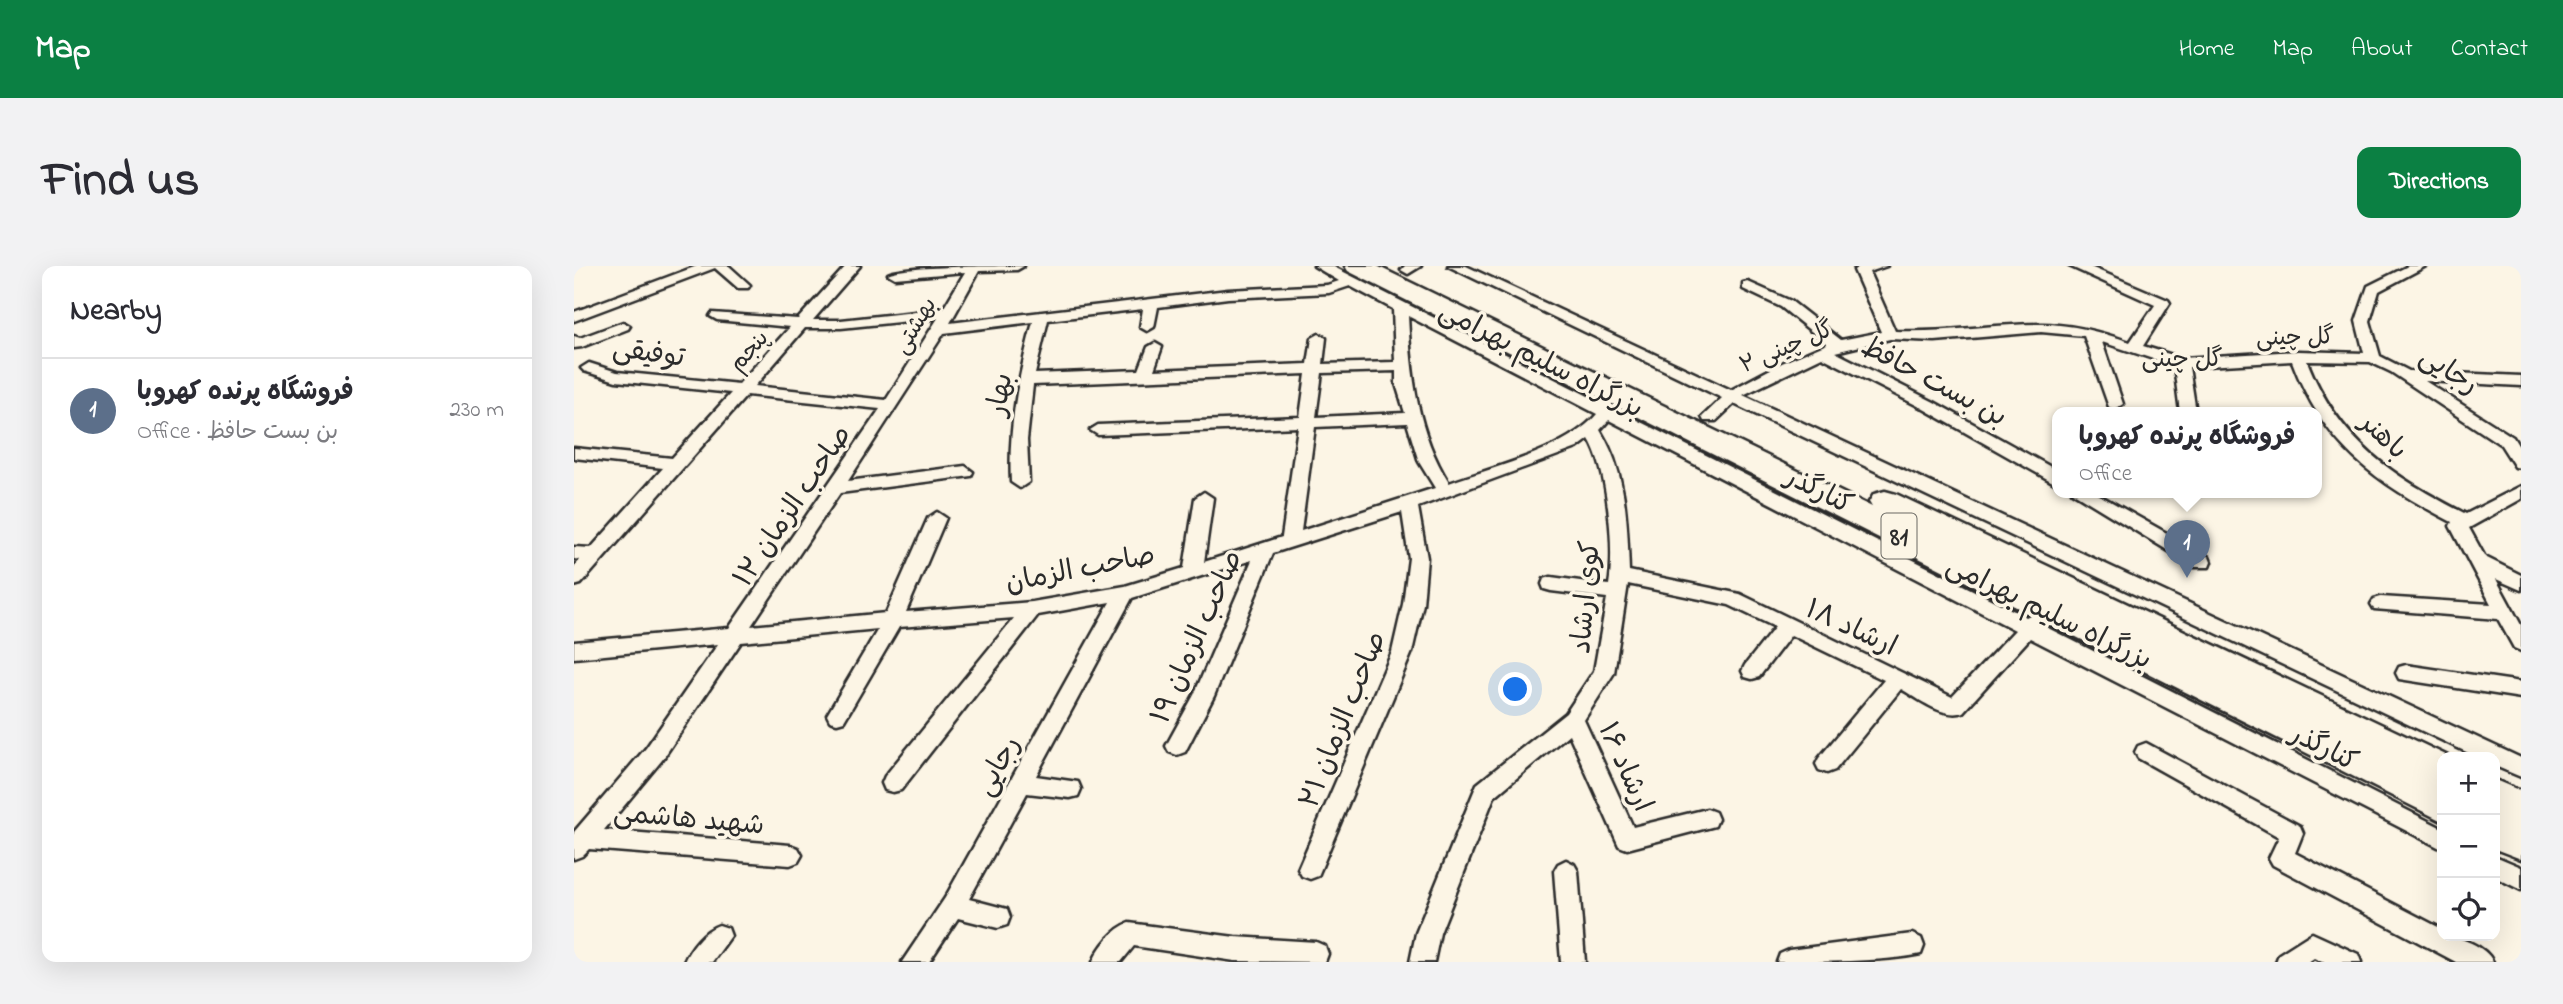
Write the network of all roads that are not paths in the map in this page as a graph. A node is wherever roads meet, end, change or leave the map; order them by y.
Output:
1 (710, 266) edge
2 (722, 266) edge
3 (853, 266) edge
4 (1017, 266) edge
5 (1321, 266) edge
6 (1455, 266) edge
7 (1880, 266) edge
8 (2076, 266) edge
9 (2419, 266) edge
10 (974, 267) edge
11 (1407, 267) edge
12 (1354, 273) edge
13 (895, 274) dead end
14 (743, 285) dead end
15 (1748, 286) dead end
16 (1151, 303) junction
17 (1400, 309) junction
18 (948, 313) junction
19 (717, 316) dead end
20 (574, 317) edge
21 (1041, 317) junction
22 (802, 324) junction
23 (623, 326) dead end
24 (1147, 327) dead end
25 (939, 329) junction
26 (2092, 334) junction
27 (1890, 335) junction
28 (1319, 338) dead end
29 (574, 340) edge
30 (1155, 347) dead end
31 (1830, 348) junction
32 (2133, 349) junction
33 (2298, 356) junction
34 (2373, 358) junction
35 (2181, 363) junction
36 (1401, 366) junction
37 (589, 368) dead end
38 (1314, 368) junction
39 (1568, 372) junction
40 (1144, 374) junction
41 (2405, 375) junction
42 (2521, 381) edge
43 (1026, 382) junction
44 (743, 390) junction
45 (1733, 396) junction
46 (2115, 404) dead end
47 (891, 405) junction
48 (2187, 407) edge
49 (1606, 413) junction
50 (1415, 418) junction
51 (1710, 418) junction
52 (1307, 422) junction
53 (1097, 430) dead end
54 (1592, 430) junction
55 (574, 453) edge
56 (1693, 458) junction
57 (1749, 461) junction
58 (2521, 463) edge
59 (676, 464) junction
60 (965, 472) dead end
61 (2052, 476) edge
62 (1020, 482) dead end
63 (834, 488) junction
64 (1445, 491) junction
65 (2521, 492) edge
66 (1204, 498) dead end
67 (2090, 498) edge
68 (1409, 504) junction
69 (937, 518) dead end
70 (2466, 522) junction
71 (1291, 540) junction
72 (1265, 550) junction
73 (574, 553) edge
74 (595, 555) junction
75 (2477, 561) junction
76 (2202, 562) dead end
77 (1193, 572) junction
78 (574, 579) edge
79 (2521, 583) edge
80 (1551, 584) dead end
81 (1619, 584) junction
82 (1125, 593) junction
83 (2381, 604) dead end
84 (1032, 609) junction
85 (2505, 612) junction
86 (2037, 618) junction
87 (893, 620) junction
88 (1786, 627) junction
89 (735, 634) junction
90 (2521, 643) edge
91 (574, 650) edge
92 (1752, 671) dead end
93 (2406, 673) dead end
94 (1898, 678) junction
95 (2521, 690) edge
96 (837, 715) dead end
97 (1573, 719) junction
98 (1177, 746) dead end
99 (2146, 752) dead end
100 (1827, 764) dead end
101 (2521, 768) edge
102 (2437, 770) edge
103 (893, 783) dead end
104 (1021, 783) junction
105 (1070, 789) dead end
106 (2395, 799) junction
107 (2500, 800) edge
108 (2437, 803) edge
109 (2521, 810) edge
110 (1706, 819) dead end
111 (2500, 831) edge
112 (2437, 835) edge
113 (2521, 841) edge
114 (579, 843) edge
115 (790, 855) dead end
116 (1310, 869) dead end
117 (2500, 869) edge
118 (1566, 871) dead end
119 (2521, 880) edge
120 (953, 906) junction
121 (998, 917) dead end
122 (719, 936) dead end
123 (1912, 946) dead end
124 (1316, 954) dead end
125 (1233, 956) edge
126 (696, 962) edge
127 (914, 962) edge
128 (1105, 962) edge
129 (1422, 962) edge
130 (1573, 962) edge
131 (1789, 962) edge
132 (1795, 962) edge
133 (2288, 962) edge
134 (2349, 962) edge
135 (2481, 962) edge

1 - 20 street
2 - 14 street
3 - 22 street, پنجم
4 - 10 street
5 - 12 street, کنارگذر
6 - 45 street, کنارگذر
7 - 27 street
8 - 32 street
9 - 34 street, گل چینی
10 - 13 street
10 - 18 street, بهشتی
11 - 51 highway, بزرگراه سلیم بهرامی / 81
12 - 16 street
12 - 17 street, کنارگذر
12 - 39 highway, بزرگراه سلیم بهرامی / 81
15 - 31 street, بن بست حافظ
16 - 21 street
16 - 24 street
17 - 36 street
17 - 49 street, کنارگذر
18 - 22 street
18 - 25 street, بهشتی
19 - 22 street
21 - 25 street
21 - 43 street, بهار
22 - 44 street, پنجم
23 - 29 street
25 - 47 street, بهشتی
26 - 27 street, گل چینی
26 - 32 street, گل چینی
26 - 46 street
27 - 31 street, گل چینی ۲
28 - 38 street
30 - 40 street
31 - 45 street, گل چینی ۲
31 - 61 street, بن بست حافظ
32 - 35 street, گل چینی
33 - 34 street, گل چینی
33 - 35 street, گل چینی
33 - 70 street, باهنر
34 - 41 street, رجایی
35 - 48 street
36 - 38 street
36 - 50 street
37 - 44 street, توفیقی
38 - 40 street
38 - 52 street
39 - 49 street
39 - 57 highway, بزرگراه سلیم بهرامی / 81
40 - 43 street
41 - 42 street
41 - 58 street, رجایی
43 - 62 street, بهار
44 - 47 street, توفیقی
44 - 59 street, پنجم
45 - 51 street, گل چینی ۲
45 - 101 street, کنارگذر
47 - 63 street, صاحب الزمان ۱۲
49 - 54 street, صاحب الزمان
49 - 56 street, کنارگذر
50 - 52 street
50 - 64 street
51 - 102 highway, بزرگراه سلیم بهرامی / 81
52 - 53 street
52 - 71 street
54 - 64 street, صاحب الزمان
54 - 81 street, کوی ارشاد
55 - 59 street
56 - 57 street
56 - 86 street, کنارگذر
57 - 86 highway, بزرگراه سلیم بهرامی / 81
59 - 74 street, پنجم
60 - 63 street
63 - 89 street, صاحب الزمان ۱۲
64 - 68 street, صاحب الزمان
65 - 70 street
66 - 77 street
67 - 76 street
68 - 71 street, صاحب الزمان
68 - 116 street, صاحب الزمان ۲۱
69 - 87 street
70 - 75 street
71 - 72 street, صاحب الزمان
72 - 77 street, صاحب الزمان
72 - 98 street, صاحب الزمان ۱۹
73 - 74 street
74 - 78 street, پنجم
75 - 79 street
75 - 85 street
77 - 82 street, صاحب الزمان
80 - 81 street, ارشاد ۱۸
81 - 88 street, ارشاد ۱۸
81 - 97 street, کوی ارشاد
82 - 84 street, صاحب الزمان
82 - 104 street, رجایی
83 - 85 street
84 - 87 street, صاحب الزمان
84 - 103 street
85 - 90 street
86 - 94 street, ارشاد ۱۸
86 - 106 highway, بزرگراه سلیم بهرامی / 81
87 - 89 street, صاحب الزمان
87 - 96 street
88 - 92 street
88 - 94 street, ارشاد ۱۸
89 - 91 street, صاحب الزمان
89 - 114 street, صاحب الزمان ۱۲
93 - 95 street
94 - 100 street
97 - 110 street, ارشاد ۱۶
97 - 129 street, کوی ارشاد
99 - 135 street
104 - 105 street
104 - 120 street, رجایی
106 - 108 highway, بزرگراه سلیم بهرامی / 81
106 - 112 street
107 - 109 highway
111 - 113 highway
114 - 115 street, شهید هاشمی
117 - 119 street
118 - 130 street
120 - 121 street
120 - 127 street, رجایی
122 - 126 street
123 - 132 street
124 - 125 street
125 - 128 street
131 - 132 street
133 - 134 street

